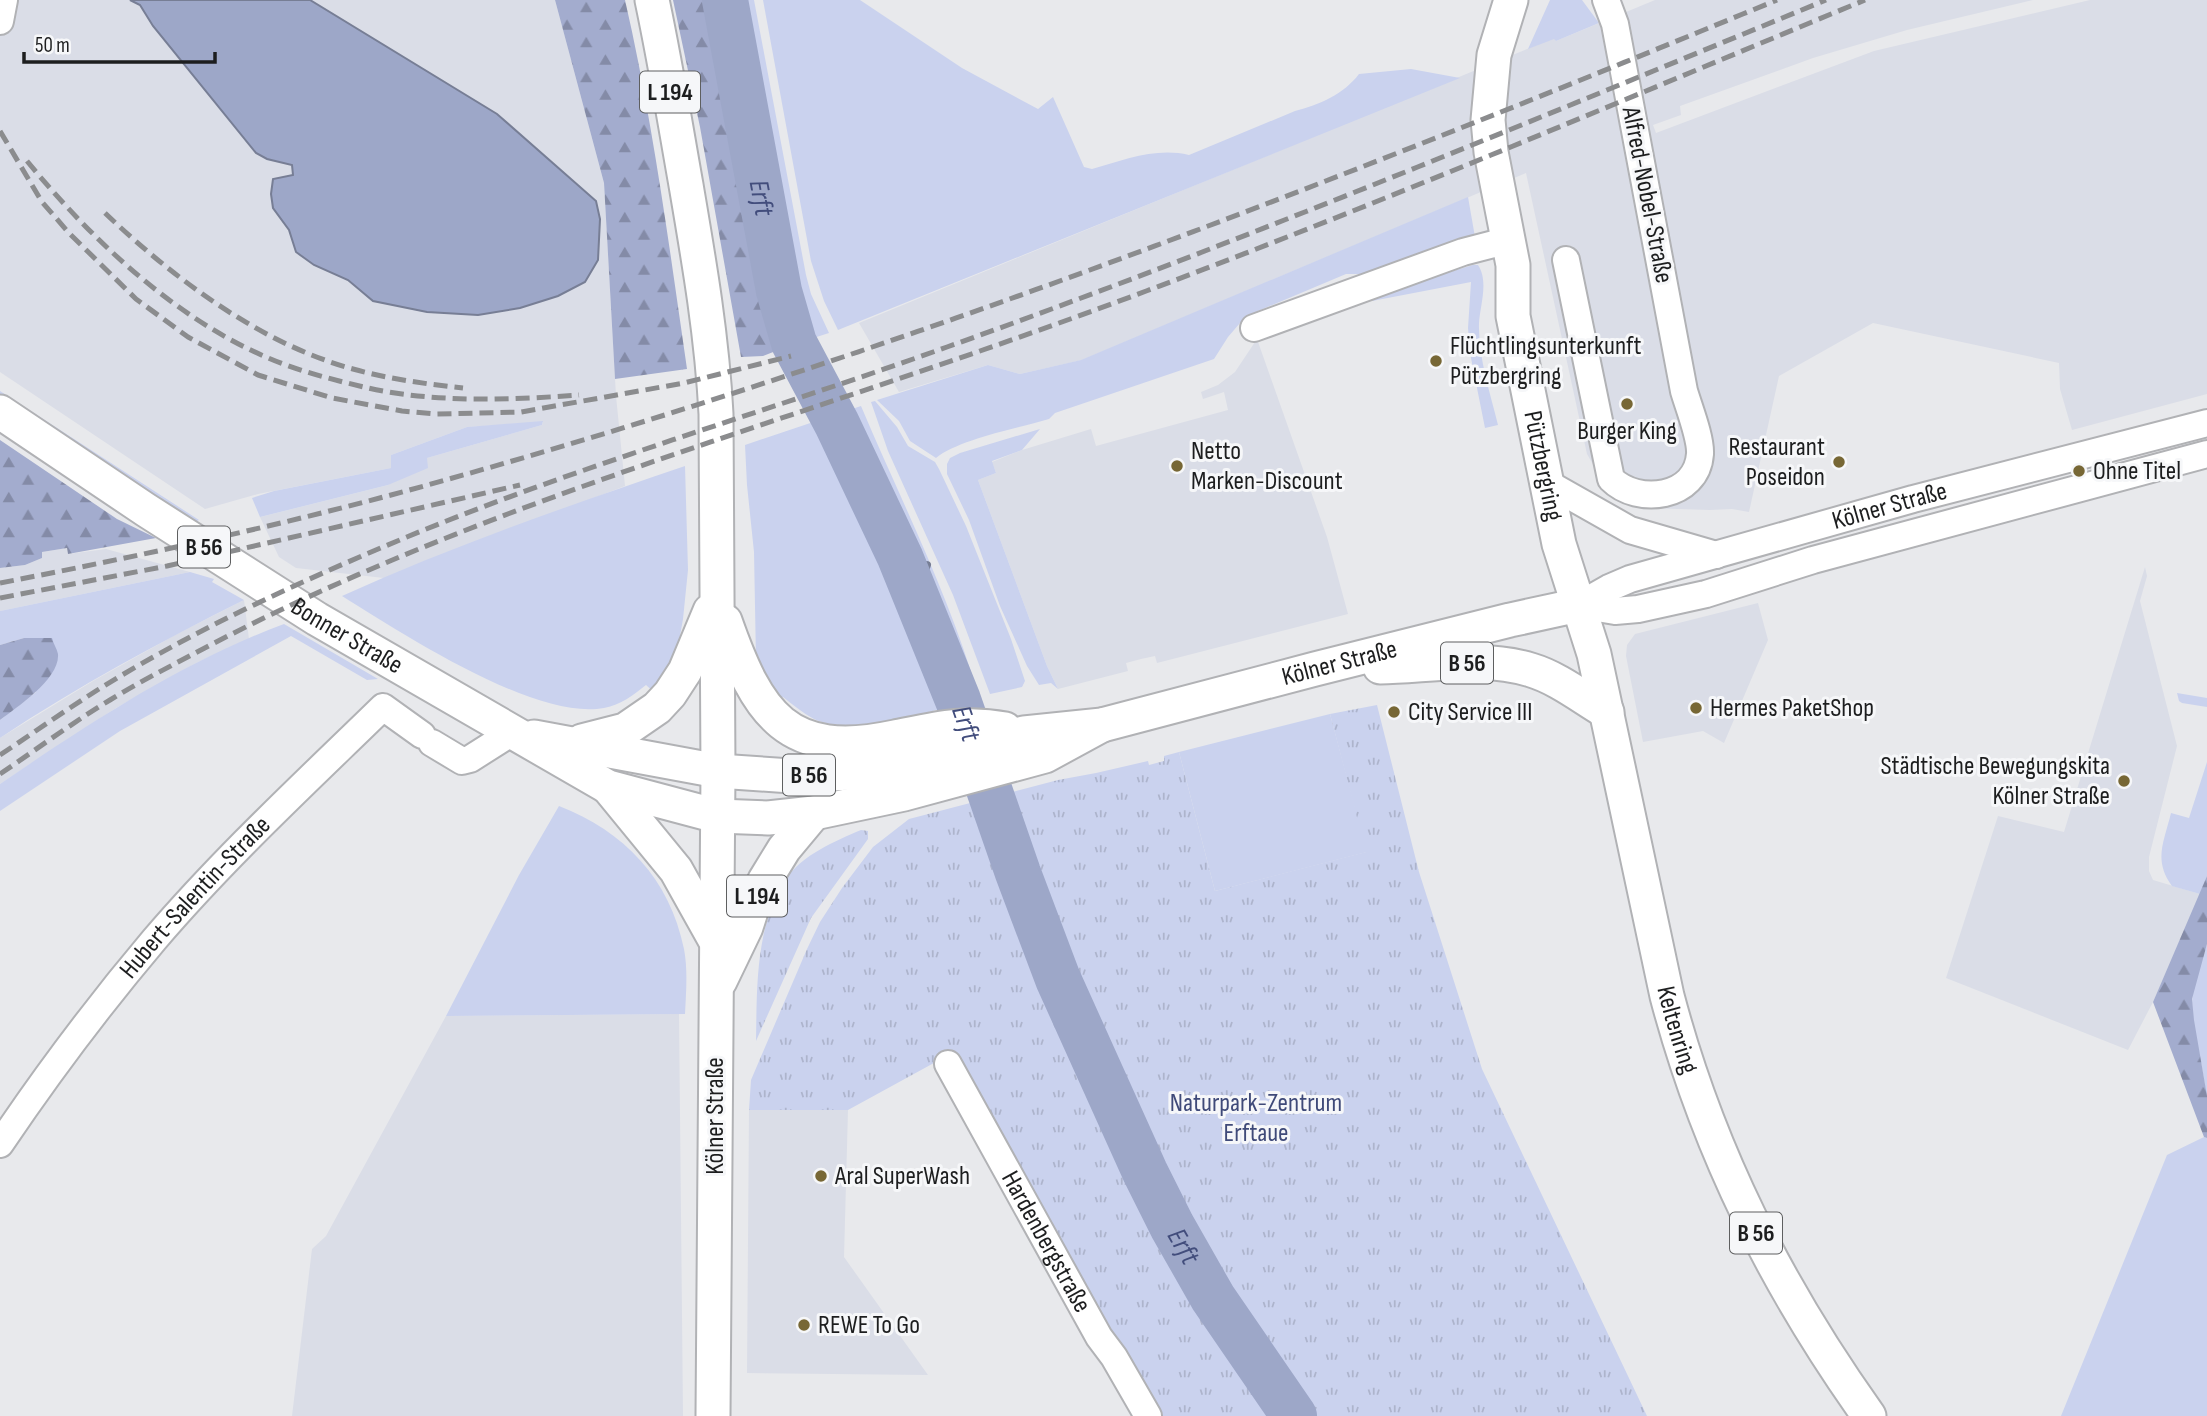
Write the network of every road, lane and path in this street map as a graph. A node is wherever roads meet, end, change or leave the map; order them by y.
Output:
1 (4, 0) edge
2 (652, 0) edge
3 (1511, 0) edge
4 (1606, 0) edge
5 (0, 21) edge
6 (1509, 240) junction
7 (1566, 260) dead end
8 (1254, 328) dead end
9 (0, 412) edge
10 (2207, 424) edge
11 (2207, 454) edge
12 (1547, 483) junction
13 (1716, 555) junction
14 (716, 596) junction
15 (1579, 605) junction
16 (1315, 669) junction
17 (1607, 712) junction
18 (510, 733) junction
19 (1035, 740) junction
20 (573, 743) junction
21 (899, 766) junction
22 (718, 771) junction
23 (608, 787) junction
24 (814, 813) junction
25 (717, 816) junction
26 (716, 943) junction
27 (716, 989) junction
28 (948, 1064) dead end
29 (0, 1144) edge
30 (713, 1416) edge
31 (1148, 1416) edge
32 (1869, 1416) edge

1 - 5 street
2 - 14 main road, L 194
3 - 6 main road, Pützbergring
4 - 7 street, Alfred-Nobel-Straße
6 - 8 street
6 - 12 main road, Pützbergring
9 - 18 main road, Bonner Straße / B 56
10 - 13 street, Kölner Straße
11 - 15 street, Kölner Straße
12 - 13 street
12 - 15 main road, Pützbergring
13 - 15 street, Kölner Straße
14 - 20 main road, L 194
14 - 21 main road, B 56
14 - 22 main road, L 194
15 - 16 main road, Kölner Straße / B 56
15 - 17 main road, Keltenring / B 56
16 - 17 main road, B 56
16 - 19 main road, Kölner Straße / B 56
17 - 32 main road, Keltenring / B 56
18 - 20 main road, Kölner Straße / B 56
18 - 23 main road, Bonner Straße / B 56
18 - 29 street, Hubert-Salentin-Straße
19 - 21 main road, Kölner Straße / B 56
19 - 21 main road, B 56
20 - 22 main road, Kölner Straße / B 56
21 - 22 main road, Kölner Straße / B 56
21 - 24 main road, Kölner Straße / B 56
22 - 25 main road, Kölner Straße / L 194
23 - 25 main road, Bonner Straße / B 56
23 - 26 main road, B 56
24 - 25 main road, Kölner Straße / B 56
24 - 27 main road, L 194
25 - 26 main road, Kölner Straße / L 194
26 - 27 main road, Kölner Straße / L 194
27 - 30 main road, Kölner Straße / L 194
28 - 31 street, Hardenbergstraße

